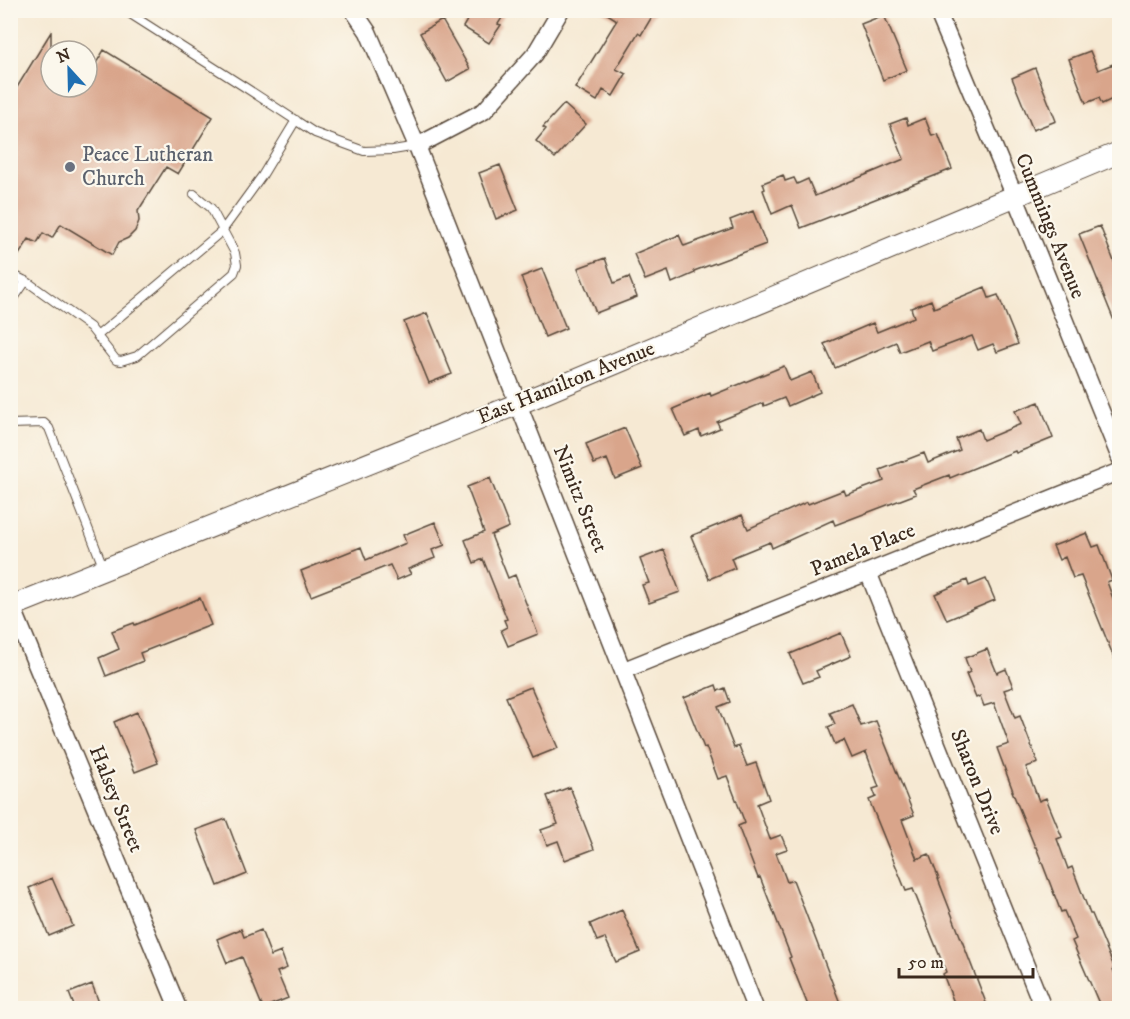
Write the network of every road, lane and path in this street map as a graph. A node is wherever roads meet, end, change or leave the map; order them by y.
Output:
1 (124, 10) edge
2 (352, 10) edge
3 (561, 10) edge
4 (937, 10) edge
5 (296, 120) junction
6 (417, 146) junction
7 (1119, 152) edge
8 (194, 194) dead end
9 (1015, 197) junction
10 (222, 231) junction
11 (10, 273) edge
12 (26, 281) junction
13 (10, 304) edge
14 (97, 336) junction
15 (518, 404) junction
16 (10, 424) edge
17 (1119, 458) edge
18 (1119, 471) edge
19 (104, 569) junction
20 (868, 572) junction
21 (11, 607) edge
22 (624, 670) junction
23 (178, 1008) edge
24 (755, 1008) edge
25 (1043, 1008) edge

1 - 5 lane
2 - 6 street, Nimitz Street
3 - 6 street
4 - 9 street, Cummings Avenue
5 - 6 lane
5 - 10 lane
6 - 15 street, Nimitz Street
7 - 9 street, East Hamilton Avenue
8 - 10 lane
9 - 15 street, East Hamilton Avenue
9 - 17 street, Cummings Avenue
10 - 14 lane
10 - 14 lane
11 - 12 lane
12 - 13 lane
12 - 14 lane
15 - 19 street, East Hamilton Avenue
15 - 22 street, Nimitz Street
16 - 19 lane
18 - 20 street, Pamela Place
19 - 21 street, East Hamilton Avenue
20 - 22 street, Pamela Place
20 - 25 street, Sharon Drive
21 - 23 street, Halsey Street
22 - 24 street, Nimitz Street

